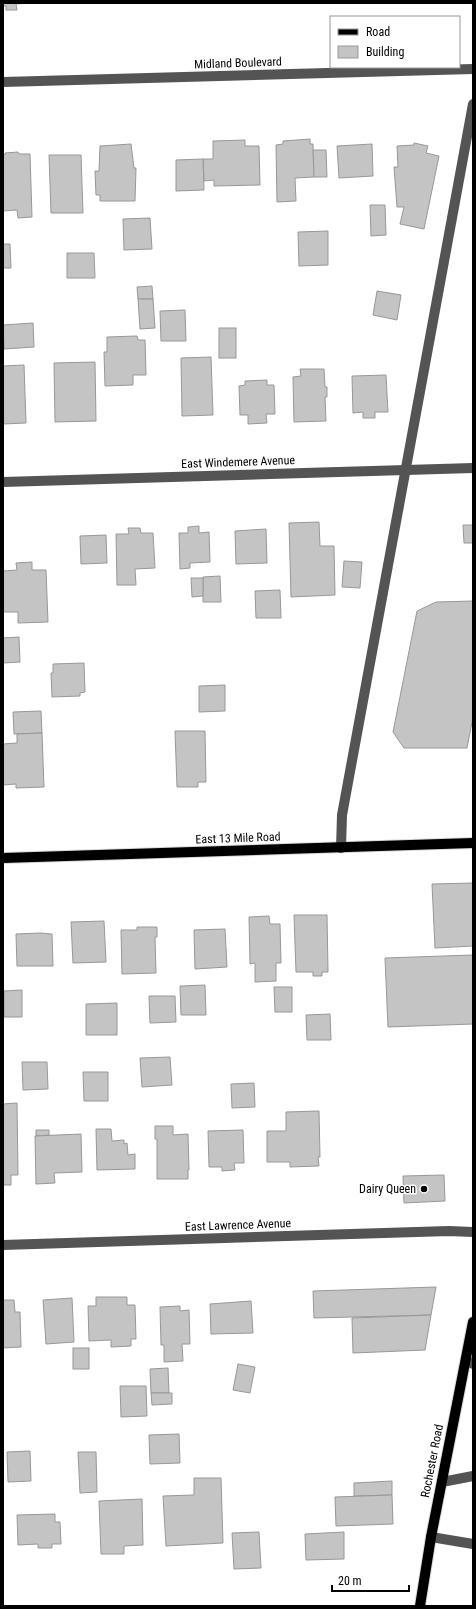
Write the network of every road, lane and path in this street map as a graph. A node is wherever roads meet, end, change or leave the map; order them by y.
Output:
1 (473, 69) edge
2 (3, 82) edge
3 (473, 104) edge
4 (473, 468) edge
5 (406, 471) junction
6 (3, 482) edge
7 (473, 843) edge
8 (340, 848) junction
9 (3, 858) edge
10 (473, 1232) edge
11 (3, 1245) edge
12 (473, 1322) edge
13 (469, 1362) edge
14 (473, 1476) edge
15 (442, 1482) junction
16 (431, 1537) junction
17 (473, 1544) edge
18 (420, 1606) edge

1 - 2 street, Midland Boulevard
3 - 5 street
4 - 5 street, East Windemere Avenue
5 - 6 street, East Windemere Avenue
5 - 8 street
7 - 8 main road, East 13 Mile Road
8 - 9 main road, East 13 Mile Road
10 - 11 street, East Lawrence Avenue
12 - 13 main road, Rochester Road
13 - 15 main road, Rochester Road
14 - 15 street
15 - 16 main road, Rochester Road
16 - 17 street
16 - 18 main road, Rochester Road

